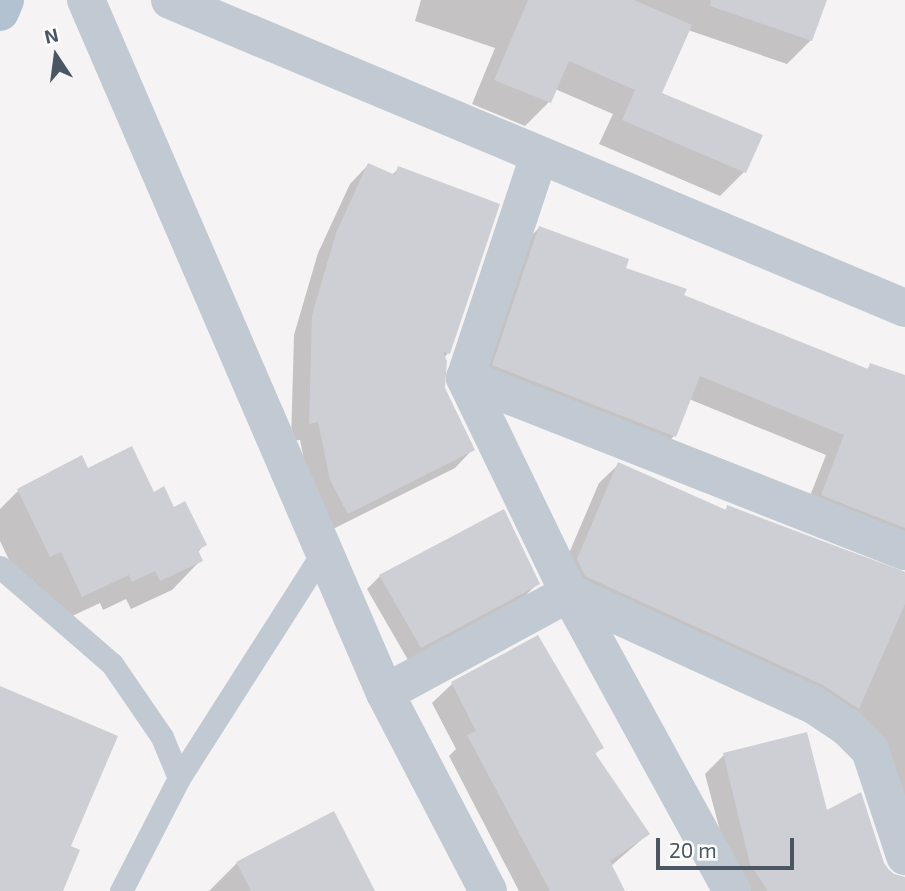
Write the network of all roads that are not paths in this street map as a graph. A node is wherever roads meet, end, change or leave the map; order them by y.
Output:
1 (5, 0) edge
2 (86, 0) edge
3 (170, 0) edge
4 (0, 12) edge
5 (539, 156) junction
6 (905, 308) edge
7 (465, 378) junction
8 (905, 551) edge
9 (323, 552) junction
10 (0, 567) edge
11 (569, 593) junction
12 (386, 693) junction
13 (179, 778) junction
14 (905, 856) edge
15 (121, 891) edge
16 (488, 891) edge
17 (732, 891) edge

1 - 4 main road
2 - 9 street
3 - 5 street
5 - 6 street
5 - 7 street
7 - 8 street
7 - 11 street
9 - 12 street
9 - 13 lane
10 - 13 lane
11 - 12 street
11 - 14 street
11 - 17 street
12 - 16 street
13 - 15 lane

